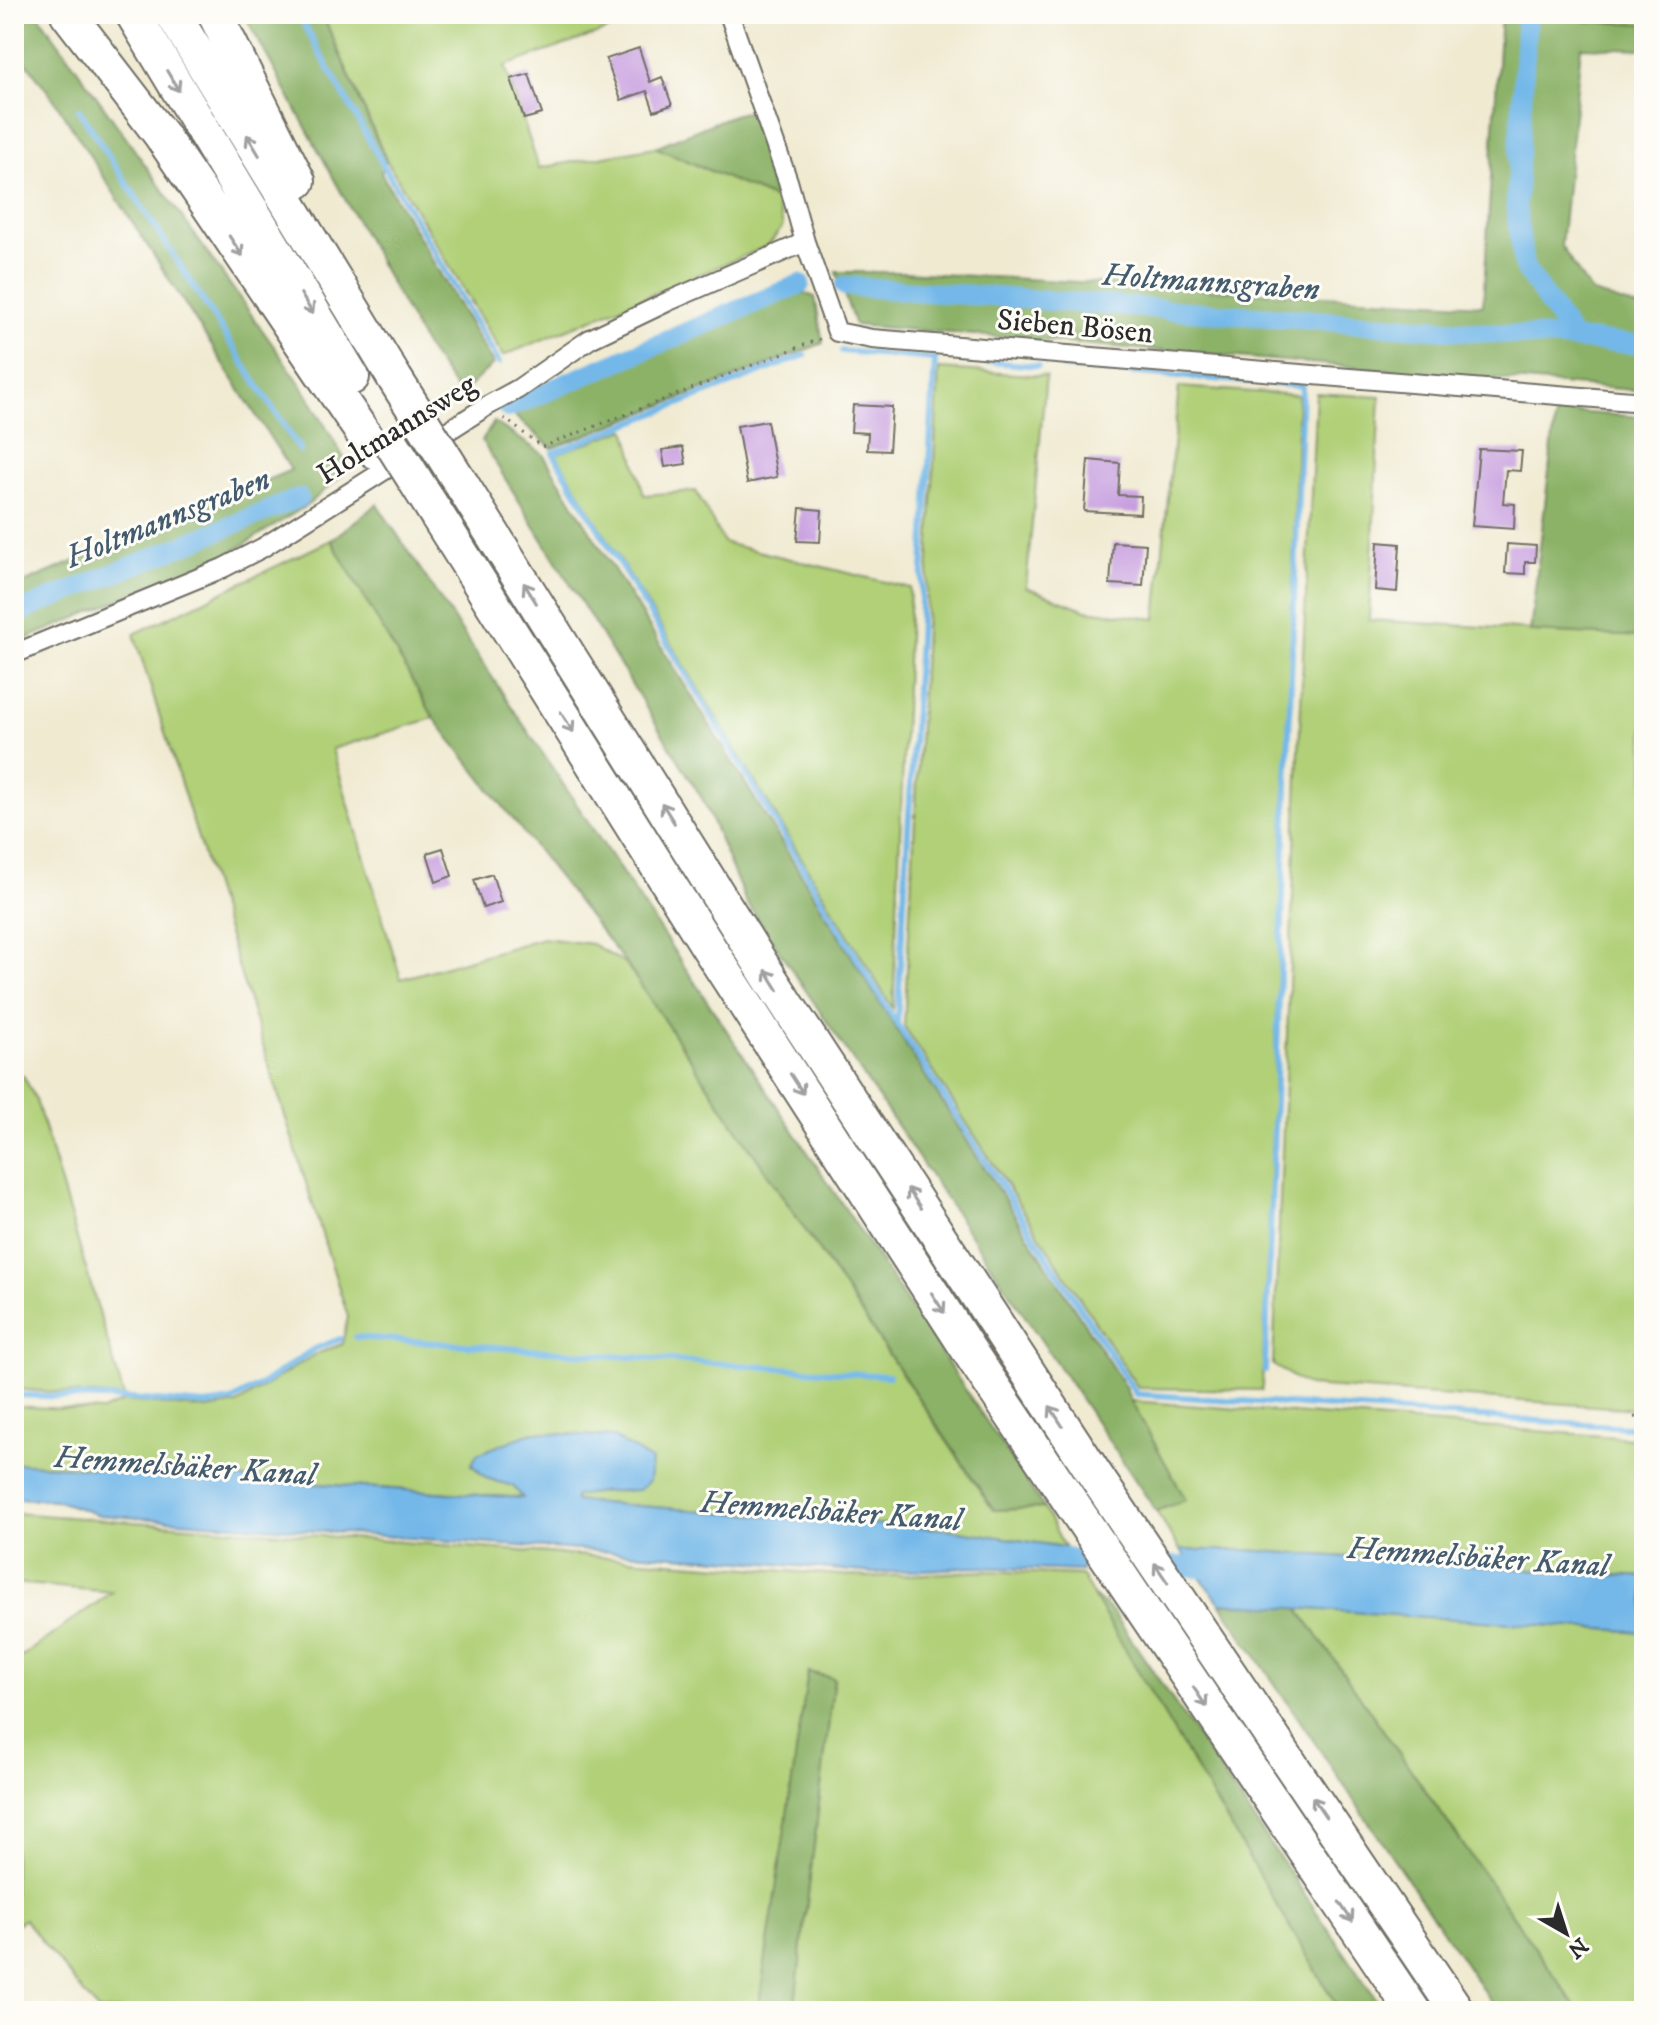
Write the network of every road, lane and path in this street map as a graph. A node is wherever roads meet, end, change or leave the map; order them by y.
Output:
1 (68, 14) edge
2 (89, 14) edge
3 (133, 14) edge
4 (173, 14) edge
5 (215, 14) edge
6 (729, 14) edge
7 (161, 135) junction
8 (805, 242) junction
9 (837, 332) junction
10 (395, 379) junction
11 (1644, 402) edge
12 (487, 406) junction
13 (383, 446) junction
14 (14, 654) edge
15 (1634, 1417) dead end
16 (1644, 1418) edge
17 (1413, 2011) edge
18 (1457, 2011) edge

1 - 7 highway
2 - 7 highway
3 -> 13 highway
10 -> 4 highway
5 - 10 highway
6 - 8 street
7 -> 13 highway
8 - 9 street
8 - 12 street, Holtmannsweg
9 - 11 street, Sieben Bösen
9 - 12 path
18 -> 10 highway, bridge
12 - 14 street, Holtmannsweg
13 -> 17 highway, bridge
15 - 16 path

